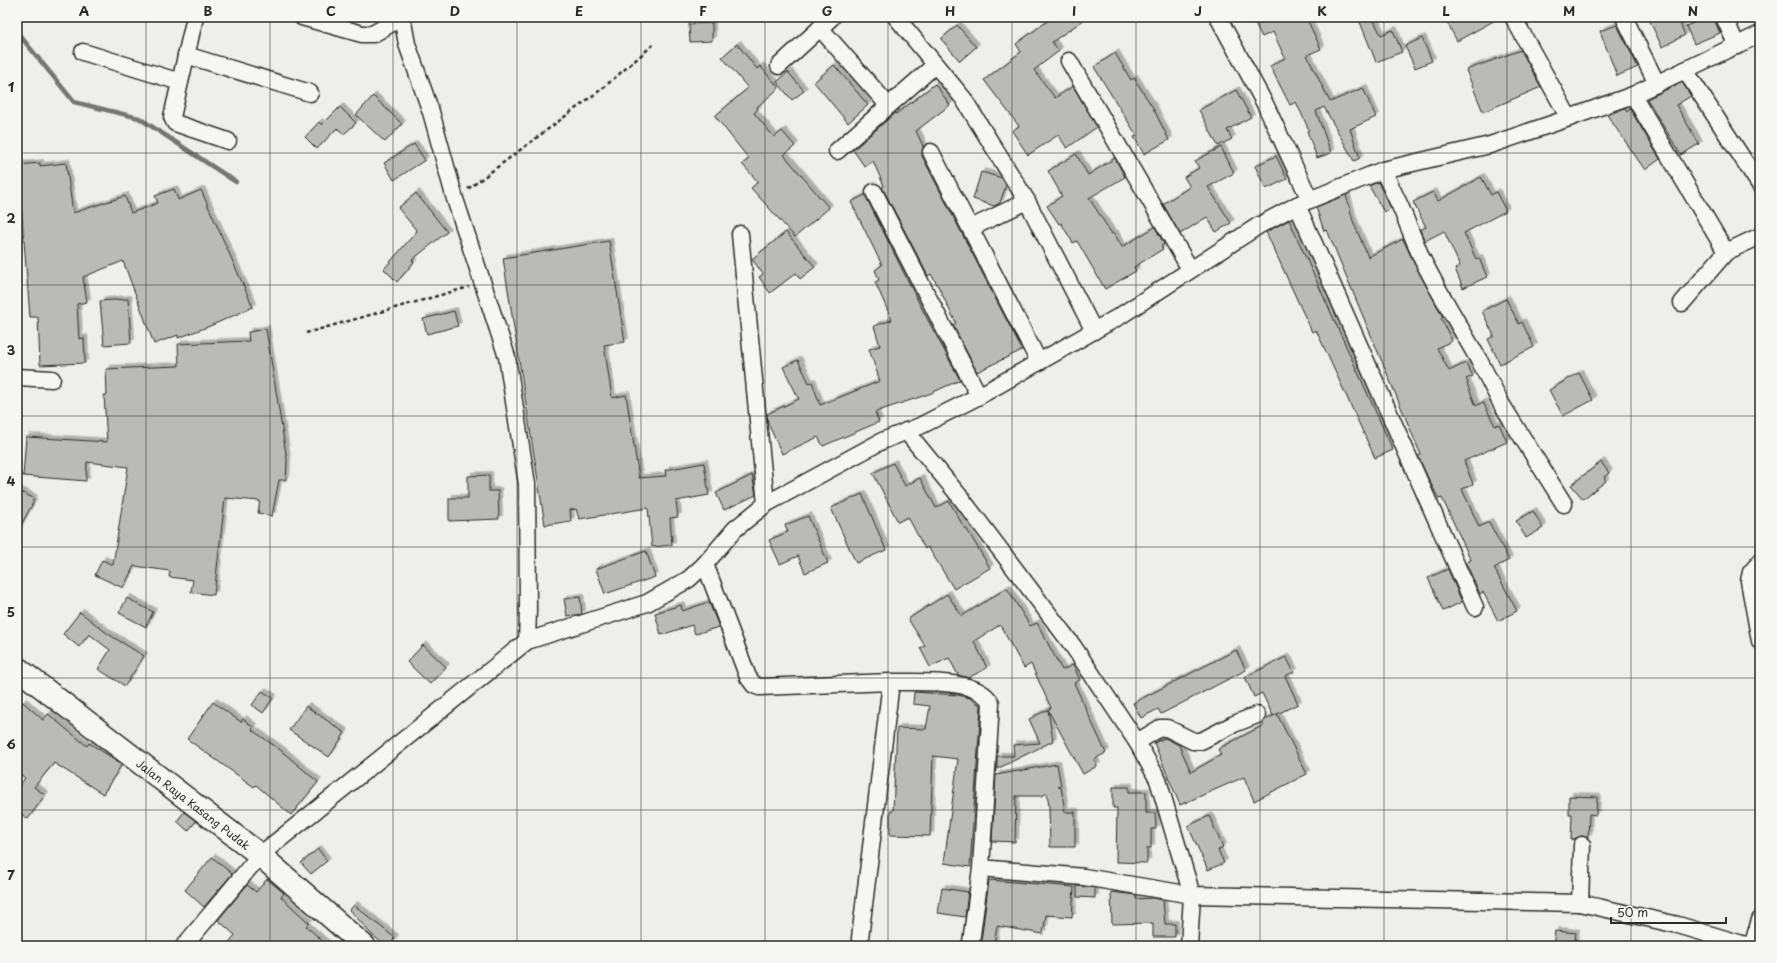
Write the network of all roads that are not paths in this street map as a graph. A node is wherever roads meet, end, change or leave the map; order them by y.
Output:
1 (195, 17) edge
2 (302, 17) edge
3 (402, 17) edge
4 (832, 17) edge
5 (896, 17) edge
6 (1218, 17) edge
7 (1513, 17) edge
8 (1624, 17) edge
9 (1724, 17) edge
10 (820, 28) junction
11 (1760, 34) edge
12 (1736, 46) junction
13 (83, 52) dead end
14 (186, 55) junction
15 (1069, 61) dead end
16 (935, 65) junction
17 (779, 66) dead end
18 (1685, 70) junction
19 (180, 82) junction
20 (1657, 84) junction
21 (310, 93) dead end
22 (1633, 95) junction
23 (888, 105) junction
24 (1569, 118) junction
25 (228, 140) dead end
26 (836, 150) dead end
27 (931, 152) dead end
28 (1383, 170) junction
29 (1760, 185) edge
30 (874, 192) dead end
31 (1027, 201) junction
32 (1304, 202) junction
33 (971, 228) junction
34 (740, 234) dead end
35 (1760, 236) edge
36 (1726, 252) junction
37 (1190, 269) junction
38 (1682, 303) dead end
39 (1094, 331) junction
40 (1039, 362) junction
41 (17, 377) edge
42 (52, 379) dead end
43 (979, 396) junction
44 (906, 431) junction
45 (766, 504) junction
46 (1564, 504) dead end
47 (1760, 562) edge
48 (705, 564) junction
49 (1476, 607) dead end
50 (526, 641) junction
51 (1760, 641) edge
52 (17, 668) edge
53 (891, 682) junction
54 (1257, 715) dead end
55 (1137, 742) junction
56 (1582, 845) dead end
57 (260, 855) junction
58 (981, 868) junction
59 (1192, 895) junction
60 (1580, 903) junction
61 (1760, 920) edge
62 (971, 942) dead end
63 (184, 946) edge
64 (364, 946) edge
65 (860, 946) edge
66 (1189, 946) edge
67 (1749, 946) edge
68 (1752, 946) edge

1 - 14 street
2 - 3 street
3 - 50 street
4 - 10 street
5 - 16 street
6 - 32 street
7 - 24 street
8 - 20 street
9 - 12 street
10 - 17 street
10 - 23 street
11 - 12 street
12 - 18 street
13 - 19 street
14 - 19 street
14 - 21 street
15 - 37 street
16 - 23 street
16 - 31 street
18 - 20 street
18 - 29 street
19 - 25 street
20 - 22 street
22 - 24 street
22 - 36 street
23 - 26 street
24 - 28 street
27 - 33 street
28 - 32 street
28 - 46 street
30 - 43 street
31 - 33 street
31 - 39 street
32 - 37 street
32 - 49 street
33 - 40 street
34 - 45 street
35 - 36 street
36 - 38 street
37 - 39 street
39 - 40 street
40 - 43 street
41 - 42 street
43 - 44 street
44 - 45 street
44 - 55 street
45 - 48 street
47 - 51 street
48 - 50 street
48 - 53 street
50 - 57 street
52 - 57 street, Jalan Raya Kasang Pudak
53 - 58 street
53 - 65 street
54 - 55 street
55 - 59 street
56 - 60 street
57 - 63 street
57 - 64 street, Jalan Raya Kasang Pudak
58 - 59 street
58 - 62 street
59 - 60 street
59 - 66 street
60 - 67 street
61 - 68 street

